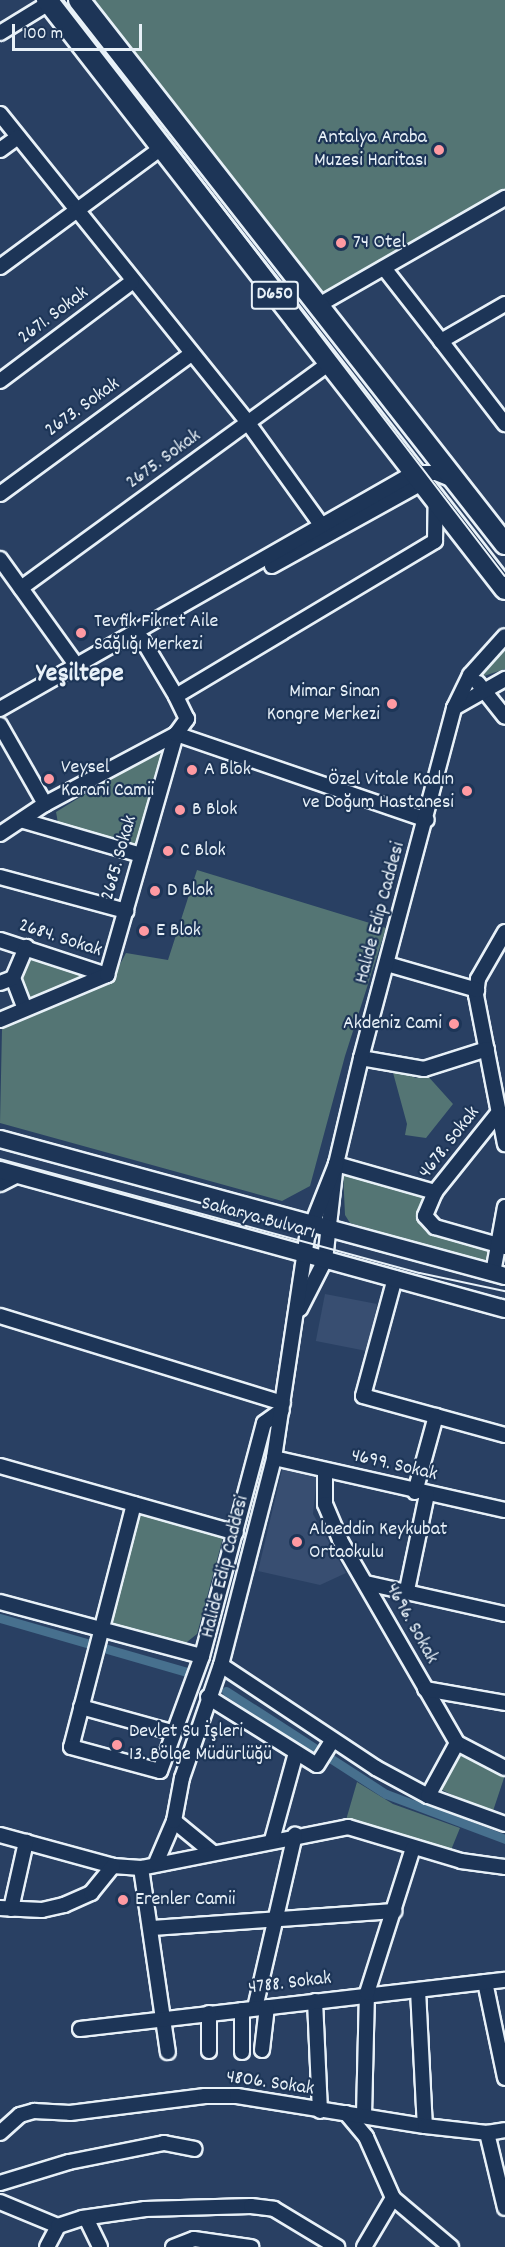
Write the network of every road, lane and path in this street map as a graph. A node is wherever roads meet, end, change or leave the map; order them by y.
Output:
1 (79, 0) edge
2 (48, 1) edge
3 (0, 33) edge
4 (0, 114) edge
5 (170, 118) junction
6 (18, 137) junction
7 (160, 149) junction
8 (0, 150) edge
9 (505, 198) edge
10 (80, 209) junction
11 (0, 267) edge
12 (384, 268) junction
13 (132, 282) junction
14 (505, 304) edge
15 (317, 306) junction
16 (441, 341) junction
17 (190, 355) junction
18 (329, 363) junction
19 (0, 381) edge
20 (248, 423) junction
21 (505, 424) edge
22 (418, 478) junction
23 (453, 480) junction
24 (0, 494) edge
25 (436, 502) junction
26 (322, 526) junction
27 (505, 544) edge
28 (0, 559) edge
29 (21, 588) junction
30 (505, 589) edge
31 (505, 636) edge
32 (142, 639) junction
33 (77, 666) junction
34 (470, 675) junction
35 (505, 679) edge
36 (485, 689) junction
37 (176, 696) junction
38 (454, 708) junction
39 (0, 709) edge
40 (0, 717) edge
41 (505, 717) edge
42 (0, 725) edge
43 (176, 734) junction
44 (45, 804) junction
45 (427, 820) junction
46 (24, 821) junction
47 (0, 834) edge
48 (141, 855) junction
49 (0, 877) edge
50 (126, 911) junction
51 (505, 934) edge
52 (0, 940) edge
53 (26, 947) junction
54 (387, 964) junction
55 (108, 975) junction
56 (7, 980) edge
57 (477, 990) junction
58 (26, 1009) junction
59 (0, 1020) edge
60 (487, 1049) junction
61 (361, 1058) junction
62 (499, 1112) junction
63 (0, 1138) edge
64 (505, 1144) edge
65 (336, 1164) junction
66 (0, 1170) edge
67 (18, 1175) junction
68 (0, 1184) edge
69 (435, 1192) junction
70 (505, 1207) edge
71 (310, 1224) junction
72 (331, 1230) junction
73 (502, 1246) edge
74 (303, 1254) junction
75 (325, 1260) junction
76 (499, 1275) edge
77 (395, 1278) junction
78 (505, 1309) edge
79 (0, 1316) edge
80 (296, 1318) junction
81 (282, 1406) junction
82 (436, 1416) junction
83 (505, 1435) edge
84 (274, 1458) junction
85 (0, 1466) edge
86 (325, 1471) junction
87 (421, 1493) junction
88 (134, 1504) junction
89 (505, 1510) edge
90 (236, 1533) junction
91 (366, 1583) junction
92 (407, 1590) junction
93 (0, 1602) edge
94 (505, 1614) edge
95 (98, 1640) junction
96 (202, 1656) junction
97 (221, 1665) junction
98 (425, 1689) junction
99 (208, 1697) junction
100 (505, 1703) edge
101 (81, 1707) junction
102 (171, 1732) junction
103 (457, 1743) junction
104 (296, 1753) junction
105 (323, 1758) junction
106 (505, 1768) edge
107 (428, 1796) junction
108 (174, 1821) junction
109 (505, 1824) edge
110 (0, 1835) edge
111 (295, 1835) junction
112 (273, 1840) junction
113 (26, 1842) junction
114 (413, 1848) junction
115 (213, 1853) junction
116 (156, 1863) junction
117 (113, 1866) junction
118 (141, 1868) junction
119 (505, 1868) edge
120 (6, 1908) edge
121 (394, 1911) junction
122 (274, 1919) junction
123 (152, 1928) junction
124 (505, 1980) edge
125 (486, 1982) junction
126 (418, 1990) junction
127 (367, 1993) junction
128 (315, 2001) junction
129 (255, 2008) junction
130 (209, 2013) junction
131 (164, 2018) junction
132 (80, 2029) dead end
133 (501, 2039) edge
134 (262, 2050) dead end
135 (209, 2051) dead end
136 (168, 2052) dead end
137 (242, 2052) dead end
138 (505, 2078) edge
139 (320, 2111) junction
140 (346, 2113) junction
141 (364, 2115) junction
142 (425, 2126) junction
143 (505, 2130) edge
144 (0, 2133) edge
145 (487, 2133) junction
146 (194, 2149) dead end
147 (0, 2183) edge
148 (393, 2198) junction
149 (0, 2202) edge
150 (505, 2208) edge
151 (86, 2218) junction
152 (58, 2226) junction
153 (47, 2247) edge
154 (100, 2247) edge
155 (173, 2247) edge
156 (251, 2247) edge
157 (337, 2247) edge
158 (364, 2247) edge
159 (451, 2247) edge

1 - 5 highway, D650
2 - 3 street
2 - 7 highway, D650
4 - 6 street
5 - 7 highway
5 - 15 highway, D650
6 - 8 street
6 - 10 street
7 - 10 street
7 - 18 highway, D650
9 - 12 street
10 - 11 street
10 - 13 street
12 - 15 street
12 - 16 street
13 - 17 street
13 - 19 street, 2671. Sokak
14 - 16 street
15 - 23 highway, D650
16 - 21 street
17 - 20 street
17 - 24 street, 2673. Sokak
18 - 20 street, 2675. Sokak
18 - 22 highway, D650
20 - 26 street
20 - 29 street, 2675. Sokak
22 - 23 street
22 - 25 highway, D650
22 - 26 street
22 - 32 street
23 - 27 highway, D650
25 - 30 highway, D650
25 - 37 street
26 - 33 street
28 - 29 street
29 - 33 street
31 - 34 street, Halide Edip Caddesi
32 - 37 street
32 - 40 street
33 - 39 street
34 - 36 street
34 - 38 street, Halide Edip Caddesi
35 - 36 street
36 - 38 street
36 - 41 street
37 - 43 street, 2685. Sokak
38 - 45 street, Halide Edip Caddesi
42 - 44 street
43 - 44 street
43 - 45 street
43 - 48 street, 2685. Sokak
44 - 46 street
45 - 54 street, Halide Edip Caddesi
46 - 47 street
46 - 48 street
48 - 50 street, 2685. Sokak
49 - 50 street
50 - 55 street, 2685. Sokak
51 - 57 street
52 - 53 street, 2684. Sokak
53 - 55 street, 2684. Sokak
53 - 56 street
54 - 57 street
54 - 61 street, Halide Edip Caddesi
55 - 58 street
56 - 58 street
57 - 60 street
58 - 59 street
60 - 61 street
60 - 62 street
61 - 65 street, Halide Edip Caddesi
62 - 64 street
62 - 69 street, 4678. Sokak
63 - 71 main road, Sakarya Bulvarı
65 - 69 street
65 - 71 street, Halide Edip Caddesi
65 - 72 street
66 - 67 main road, Sakarya Bulvarı
67 - 68 street
67 - 74 main road, Sakarya Bulvarı
69 - 73 street, 4678. Sokak
70 - 73 street
71 - 72 main road, Sakarya Bulvarı
71 - 74 street, Halide Edip Caddesi
72 - 75 street
72 - 76 main road, Sakarya Bulvarı
73 - 76 street
74 - 75 main road, Sakarya Bulvarı
74 - 80 street, Halide Edip Caddesi
75 - 77 main road, Sakarya Bulvarı
75 - 80 street
77 - 78 main road, Sakarya Bulvarı
77 - 82 street
79 - 81 street
80 - 81 street, Halide Edip Caddesi
81 - 84 street, Halide Edip Caddesi
81 - 90 street
82 - 83 street
82 - 87 street
84 - 86 street, 4699. Sokak
84 - 97 street, Halide Edip Caddesi
85 - 88 street
86 - 87 street, 4699. Sokak
86 - 91 street, 4696. Sokak
87 - 89 street, 4699. Sokak
87 - 92 street
88 - 90 street
88 - 95 street
90 - 96 street
91 - 92 street
91 - 98 street, 4696. Sokak
92 - 94 street
93 - 95 street
95 - 96 street
95 - 101 street
96 - 102 street
97 - 99 street, Halide Edip Caddesi
97 - 105 street
98 - 100 street
98 - 103 street, 4696. Sokak
99 - 104 street
99 - 108 street, Halide Edip Caddesi
101 - 102 street
101 - 102 street
103 - 106 street
103 - 107 street
104 - 105 street
104 - 112 street
105 - 107 street
107 - 109 street
108 - 115 street
108 - 116 street, Halide Edip Caddesi
110 - 113 street
111 - 112 street
111 - 114 street
111 - 122 street
112 - 115 street
113 - 117 street
113 - 120 street
114 - 119 street
114 - 121 street
115 - 116 street
116 - 118 street
117 - 118 street
117 - 120 street
118 - 123 street
121 - 122 street
121 - 127 street
122 - 123 street
122 - 129 street
123 - 131 street
124 - 125 street, 4788. Sokak
125 - 126 street, 4788. Sokak
125 - 133 street
126 - 127 street, 4788. Sokak
126 - 142 street
127 - 128 street, 4788. Sokak
127 - 141 street
128 - 129 street, 4788. Sokak
128 - 139 street
129 - 130 street, 4788. Sokak
129 - 134 street
129 - 137 street
130 - 131 street, 4788. Sokak
130 - 135 street
131 - 132 street, 4788. Sokak
131 - 136 street
133 - 138 street
139 - 140 street, 4806. Sokak
139 - 144 street, 4806. Sokak
140 - 141 street, 4806. Sokak
140 - 148 street
141 - 142 street, 4806. Sokak
142 - 145 street, 4806. Sokak
143 - 145 street, 4806. Sokak
145 - 150 street
146 - 147 street
148 - 158 street
148 - 159 street
149 - 152 street
151 - 152 street
151 - 154 street
151 - 157 street
152 - 153 street
155 - 156 street

